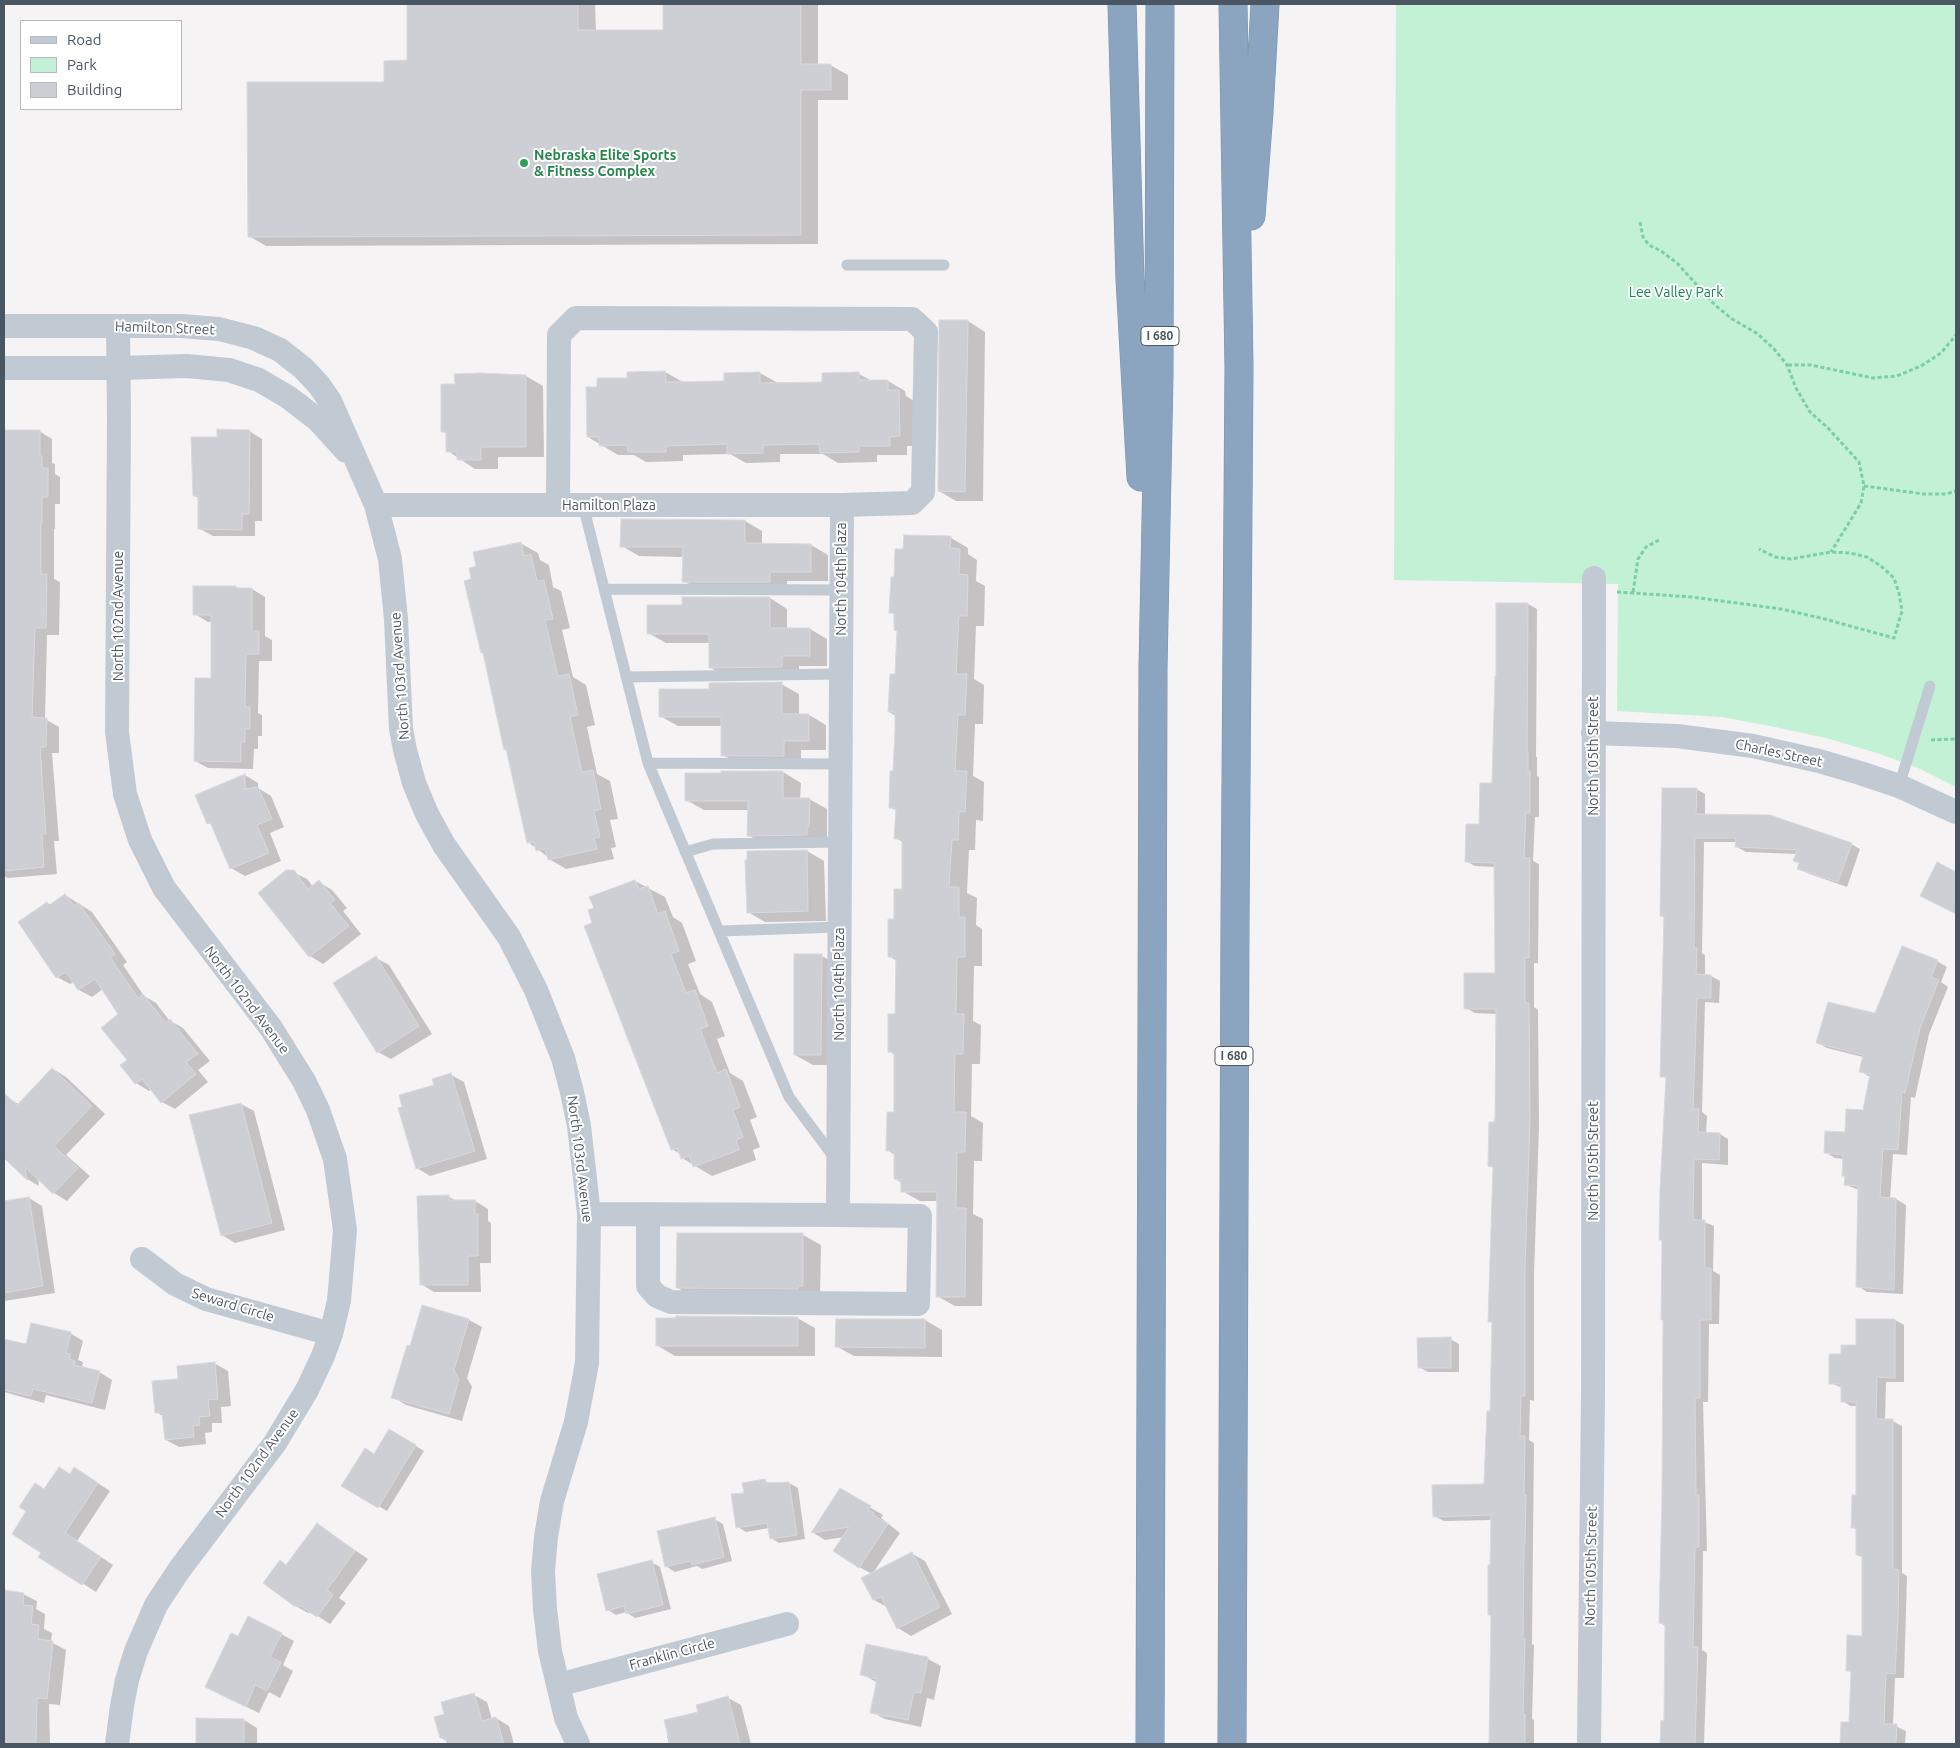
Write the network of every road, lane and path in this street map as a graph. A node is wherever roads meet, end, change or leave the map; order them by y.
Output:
1 (1122, 4) edge
2 (1160, 4) edge
3 (1233, 4) edge
4 (1265, 4) edge
5 (1640, 222) dead end
6 (847, 265) dead end
7 (944, 265) dead end
8 (4, 326) edge
9 (118, 326) junction
10 (1956, 335) edge
11 (1788, 365) junction
12 (4, 368) edge
13 (119, 368) junction
14 (1239, 368) junction
15 (356, 462) junction
16 (1864, 486) junction
17 (1956, 491) edge
18 (558, 505) junction
19 (583, 505) junction
20 (842, 505) junction
21 (376, 506) junction
22 (1659, 540) dead end
23 (1759, 548) dead end
24 (1831, 552) junction
25 (1594, 585) joint
26 (604, 590) junction
27 (841, 590) junction
28 (1633, 592) junction
29 (1152, 668) junction
30 (841, 674) junction
31 (626, 677) junction
32 (1930, 686) dead end
33 (1594, 733) junction
34 (1956, 739) edge
35 (1927, 740) dead end
36 (648, 763) junction
37 (840, 764) junction
38 (1900, 786) junction
39 (1956, 812) edge
40 (840, 842) junction
41 (685, 852) junction
42 (839, 927) junction
43 (720, 931) junction
44 (838, 1164) junction
45 (590, 1214) junction
46 (648, 1214) junction
47 (838, 1215) junction
48 (142, 1259) dead end
49 (331, 1334) junction
50 (787, 1624) dead end
51 (558, 1685) junction
52 (117, 1744) edge
53 (578, 1744) edge
54 (1150, 1744) edge
55 (1232, 1744) edge
56 (1589, 1744) edge

1 - 29 highway
2 - 29 highway, I 680
3 - 14 highway, I 680
4 - 14 highway
5 - 11 path
6 - 7 lane
8 - 9 street, Hamilton Street
9 - 13 street, North 102nd Avenue
9 - 15 street, Hamilton Street
10 - 11 path
11 - 16 path
12 - 13 street
13 - 15 street
13 - 49 street, North 102nd Avenue
14 - 55 highway, I 680
15 - 21 street, North 103rd Avenue
16 - 17 path
16 - 24 path
18 - 19 street, Hamilton Plaza
18 - 20 street, Hamilton Plaza
18 - 21 street, Hamilton Plaza
19 - 20 street, Hamilton Plaza
19 - 26 lane
20 - 27 street, North 104th Plaza
21 - 45 street, North 103rd Avenue
22 - 28 path
23 - 24 path
24 - 28 path
25 - 28 path
25 - 33 street, North 105th Street
26 - 27 lane
26 - 31 lane
27 - 30 street, North 104th Plaza
29 - 54 highway, I 680
30 - 31 lane
30 - 37 street, North 104th Plaza
31 - 36 lane
32 - 38 lane
33 - 38 street, Charles Street
33 - 56 street, North 105th Street
34 - 35 path
36 - 37 lane
36 - 41 lane
37 - 40 street, North 104th Plaza
38 - 39 street, Charles Street
40 - 41 lane
40 - 42 street, North 104th Plaza
41 - 43 lane
42 - 43 lane
42 - 44 street, North 104th Plaza
43 - 44 lane
44 - 47 street, North 104th Plaza
45 - 46 street
45 - 51 street, North 103rd Avenue
46 - 47 street
46 - 47 street
48 - 49 street, Seward Circle
49 - 52 street, North 102nd Avenue
50 - 51 street, Franklin Circle
51 - 53 street, North 103rd Avenue

